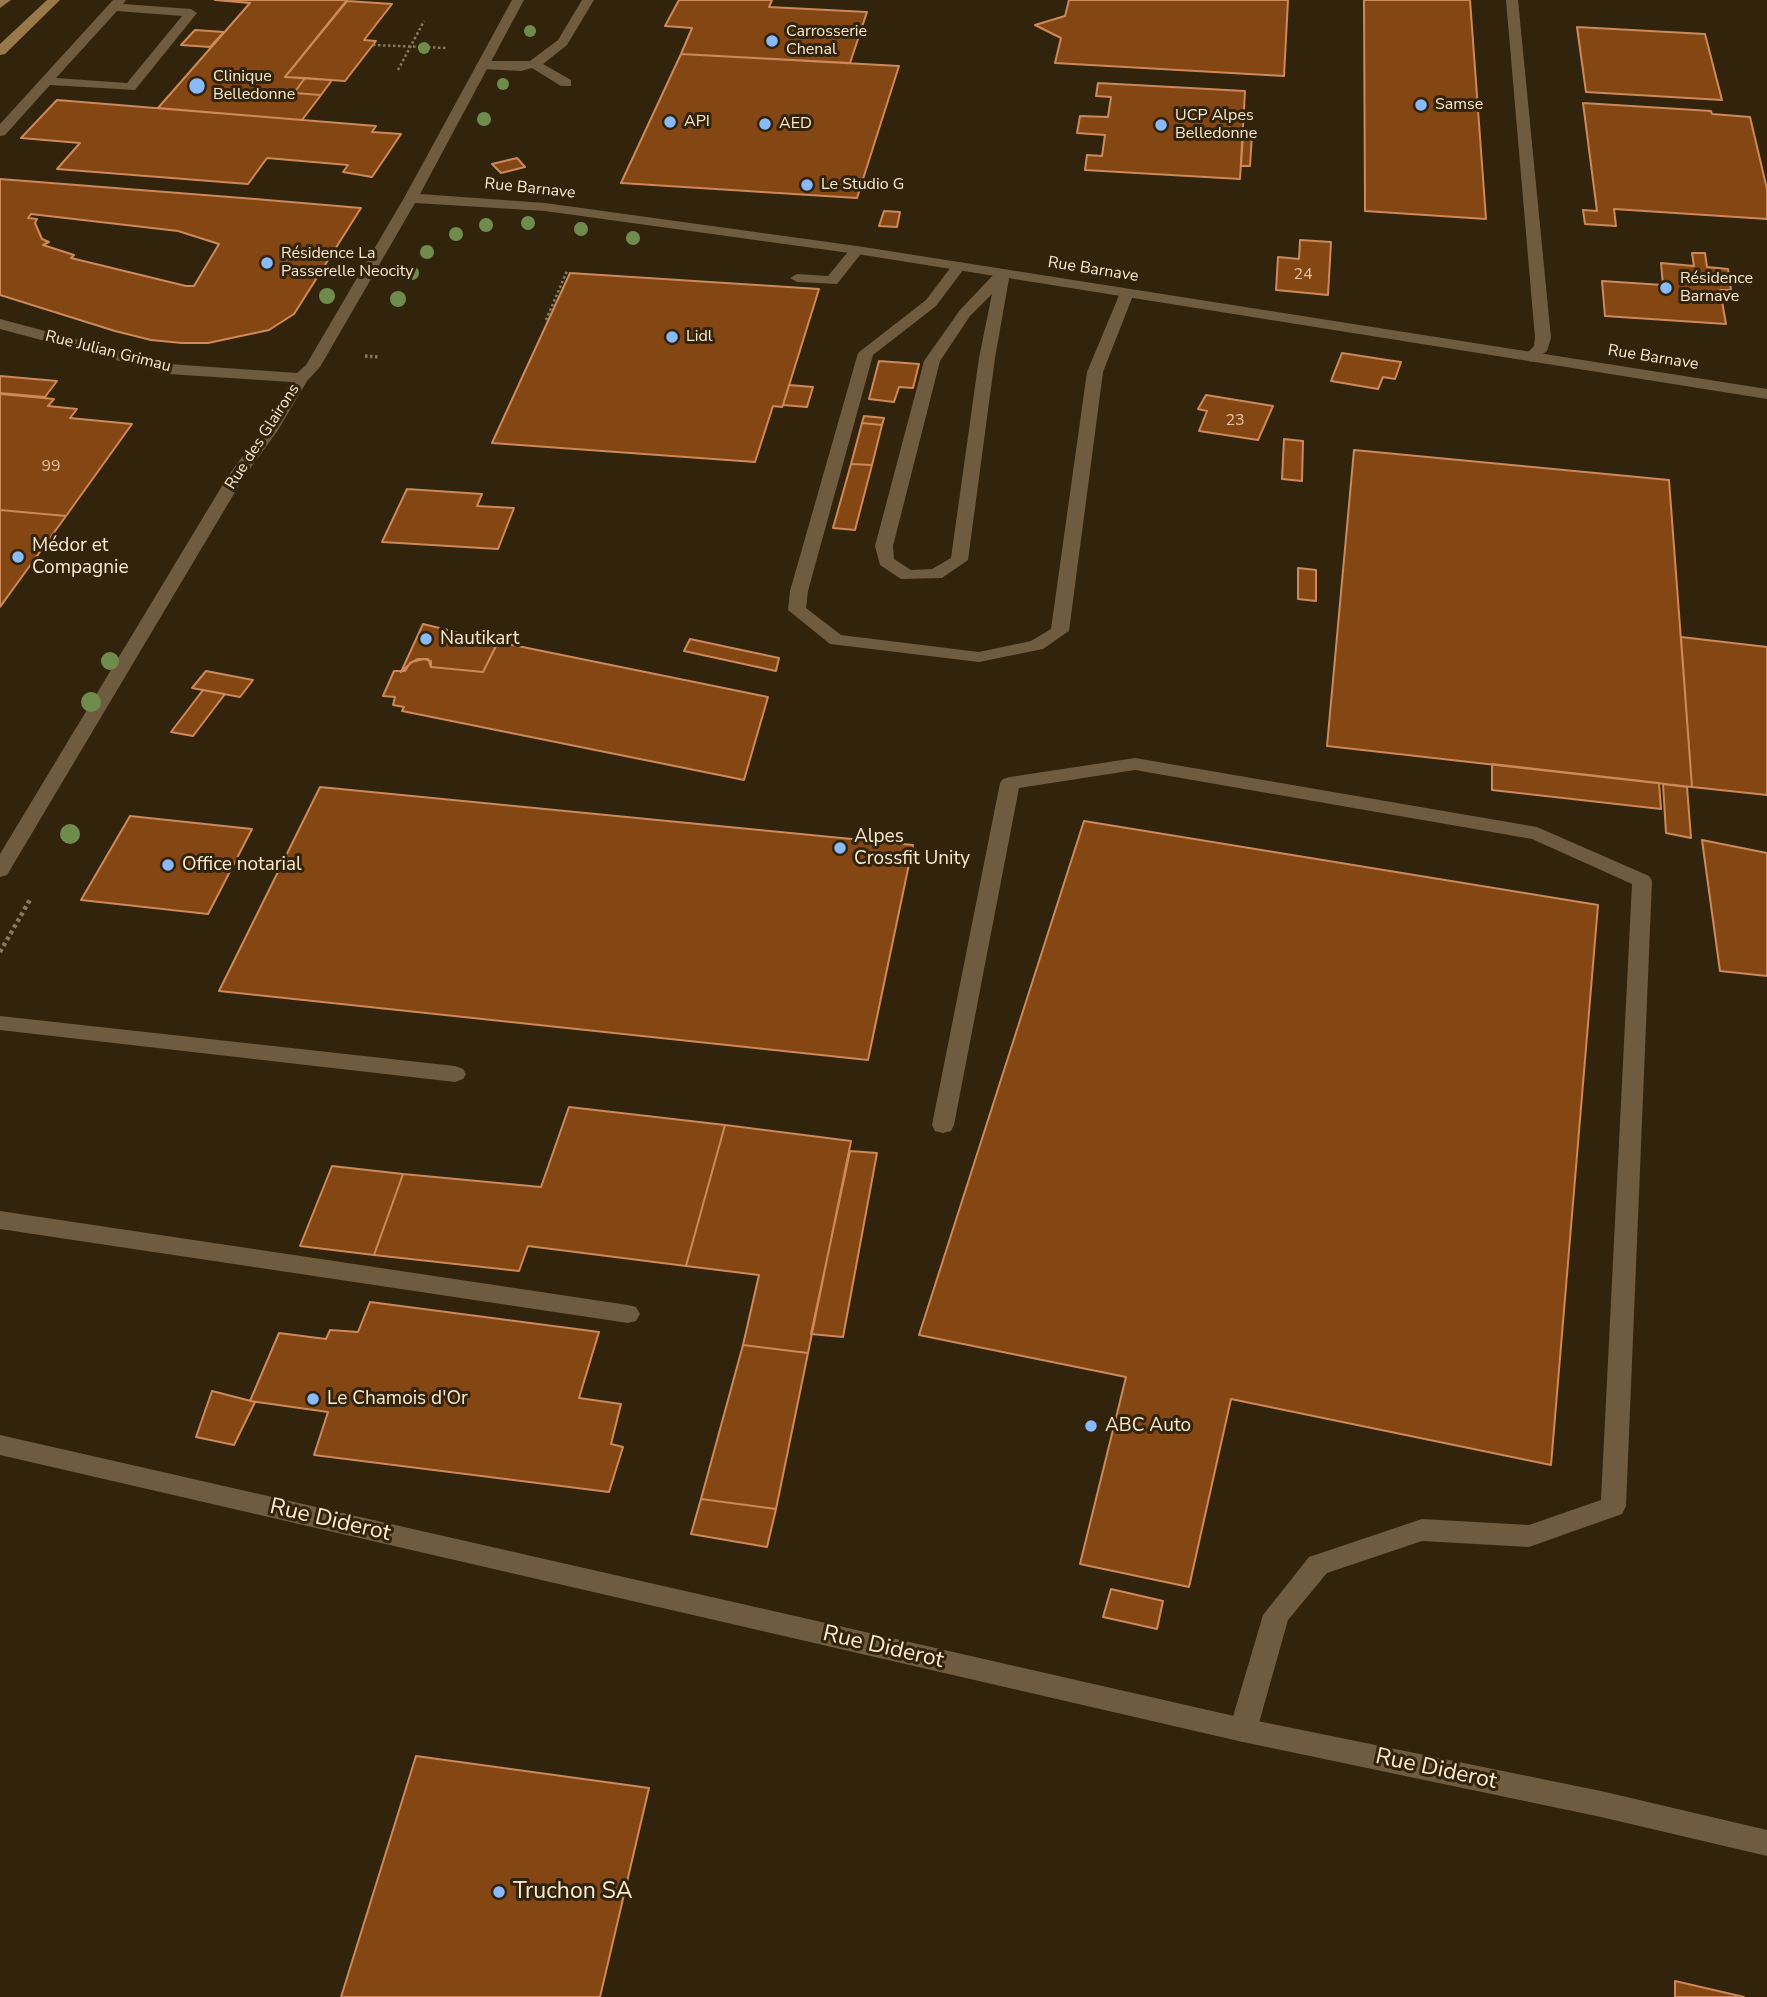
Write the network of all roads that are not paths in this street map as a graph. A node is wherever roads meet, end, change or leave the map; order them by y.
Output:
1 (5, 0) edge
2 (54, 0) edge
3 (518, 0) edge
4 (588, 0) edge
5 (1512, 0) edge
6 (0, 4) edge
7 (117, 4) edge
8 (0, 51) edge
9 (534, 64) junction
10 (482, 65) junction
11 (47, 81) junction
12 (566, 83) dead end
13 (0, 132) edge
14 (411, 198) junction
15 (857, 250) junction
16 (958, 266) junction
17 (1003, 273) junction
18 (797, 278) dead end
19 (1127, 293) junction
20 (0, 324) edge
21 (1531, 357) junction
22 (301, 378) junction
23 (1767, 394) edge
24 (0, 870) edge
25 (0, 1023) edge
26 (455, 1074) dead end
27 (943, 1125) dead end
28 (0, 1220) edge
29 (628, 1314) dead end
30 (0, 1445) edge
31 (1242, 1730) junction
32 (1767, 1843) edge

1 - 6 main road
2 - 8 main road
3 - 10 street, Rue des Glairons
4 - 9 street
5 - 21 street
7 - 11 street
7 - 11 street
9 - 10 street
9 - 12 street
10 - 14 street, Rue des Glairons
11 - 13 street
14 - 15 street, Rue Barnave
14 - 22 street, Rue des Glairons
15 - 16 street, Rue Barnave
15 - 18 street
16 - 17 street, Rue Barnave
16 - 19 street
17 - 17 street
17 - 19 street, Rue Barnave
19 - 21 street, Rue Barnave
20 - 22 street, Rue Julian Grimau
21 - 23 street, Rue Barnave
22 - 24 street, Rue des Glairons
25 - 26 street
27 - 31 street
28 - 29 street
30 - 31 street, Rue Diderot
31 - 32 street, Rue Diderot

